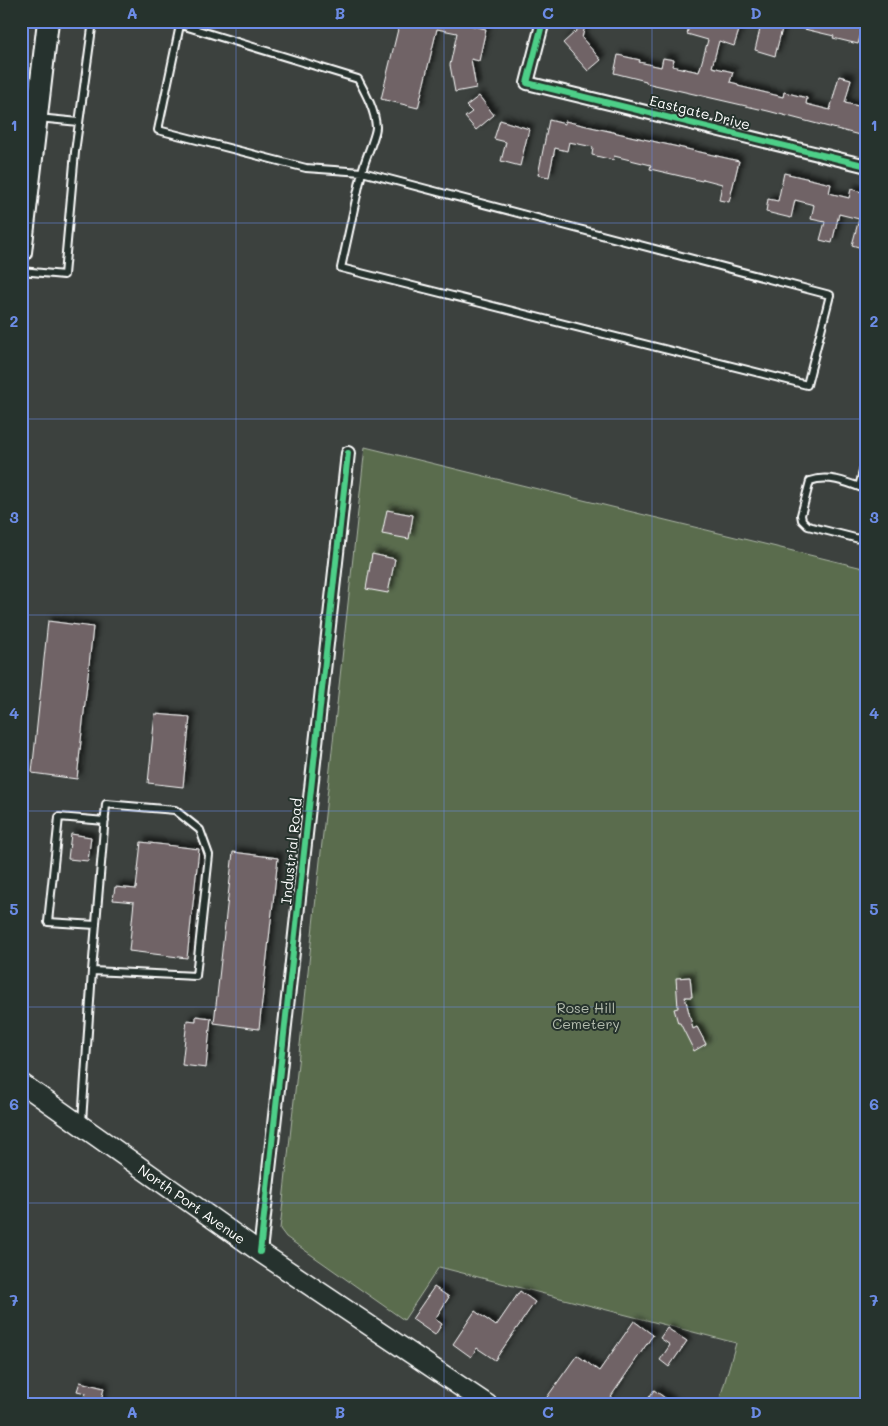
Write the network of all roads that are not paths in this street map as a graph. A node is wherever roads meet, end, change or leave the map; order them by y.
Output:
1 (48, 21) edge
2 (93, 21) edge
3 (168, 21) edge
4 (543, 21) edge
5 (180, 25) junction
6 (30, 94) edge
7 (37, 118) junction
8 (80, 122) junction
9 (867, 166) edge
10 (362, 172) junction
11 (22, 241) edge
12 (21, 272) edge
13 (348, 453) dead end
14 (867, 456) edge
15 (859, 487) junction
16 (867, 490) edge
17 (867, 541) edge
18 (105, 821) junction
19 (96, 925) junction
20 (92, 971) junction
21 (21, 1083) edge
22 (81, 1126) junction
23 (260, 1252) junction
24 (488, 1405) edge

1 - 6 main road
2 - 8 lane
3 - 5 lane
4 - 9 street, Eastgate Drive
5 - 10 lane
5 - 10 lane
6 - 7 main road
7 - 8 lane
7 - 11 main road
8 - 12 lane
10 - 10 lane
13 - 23 street, Industrial Road
14 - 15 lane
15 - 16 lane
15 - 17 lane
18 - 19 lane
18 - 19 lane
18 - 20 lane
19 - 20 lane
20 - 22 lane
21 - 22 main road, North Port Avenue
22 - 23 main road, North Port Avenue
23 - 24 main road, North Port Avenue

